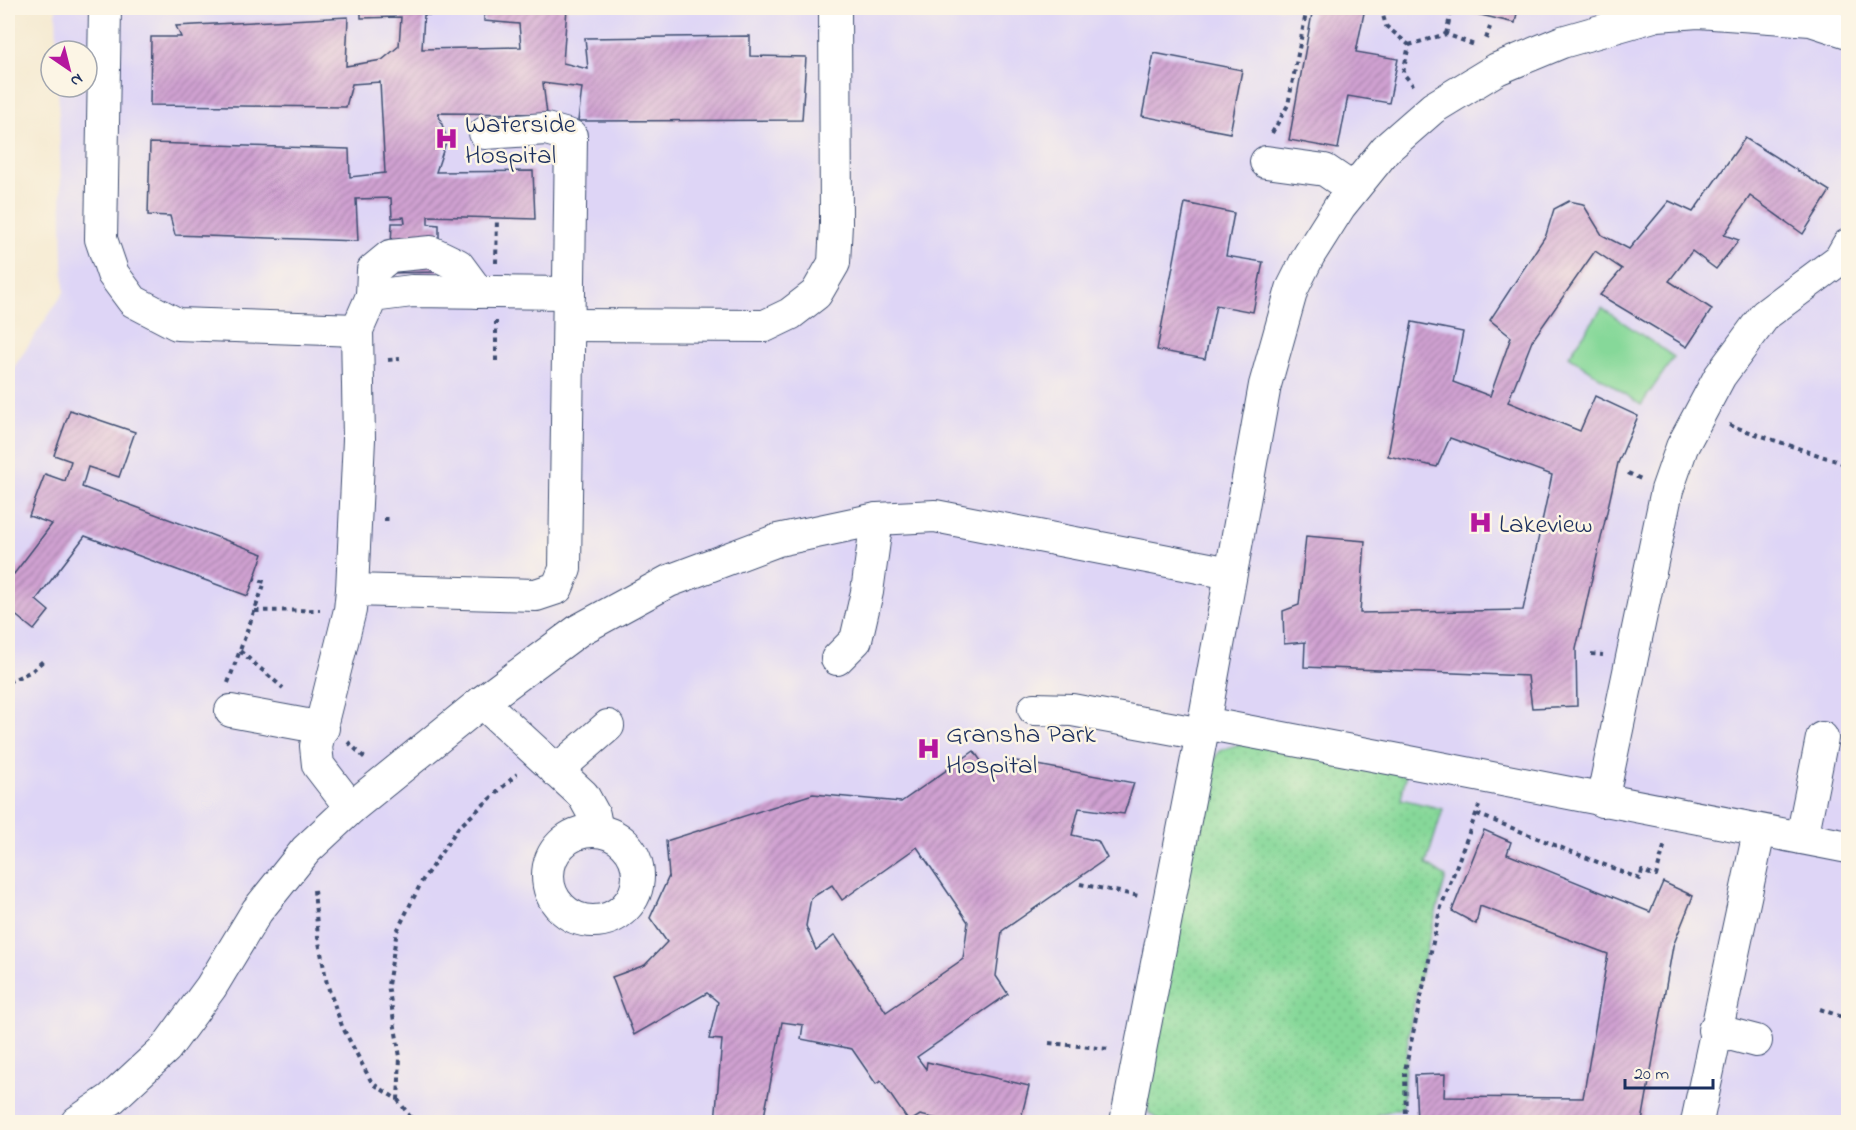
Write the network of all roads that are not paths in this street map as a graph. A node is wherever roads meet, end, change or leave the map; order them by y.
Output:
1 (105, 8) edge
2 (835, 8) edge
3 (1848, 32) edge
4 (485, 133) dead end
5 (1269, 149) road end
6 (1353, 189) junction
7 (1848, 245) edge
8 (569, 293) junction
9 (569, 325) junction
10 (357, 330) junction
11 (877, 519) junction
12 (1230, 573) junction
13 (351, 600) junction
14 (837, 659) dead end
15 (229, 699) road end
16 (482, 702) junction
17 (1034, 709) dead end
18 (608, 726) dead end
19 (323, 728) junction
20 (1203, 729) junction
21 (1822, 738) dead end
22 (546, 763) junction
23 (1602, 801) junction
24 (351, 808) junction
25 (597, 831) dead end
26 (1759, 832) junction
27 (1802, 838) junction
28 (1848, 847) edge
29 (1714, 1030) junction
30 (1756, 1041) dead end
31 (77, 1122) edge
32 (1126, 1122) edge
33 (1697, 1122) edge

1 - 10 lane
2 - 9 lane
3 - 6 lane
4 - 8 lane
5 - 6 lane
6 - 12 lane
7 - 23 lane
8 - 9 lane
8 - 10 lane
9 - 13 lane
10 - 13 lane
11 - 12 lane
11 - 14 lane
11 - 16 lane
12 - 20 lane
13 - 19 lane
15 - 19 lane
16 - 22 lane
16 - 24 lane
17 - 20 lane
18 - 22 lane
19 - 24 lane
20 - 23 lane
20 - 32 lane
21 - 27 lane
22 - 25 lane
23 - 26 lane
24 - 31 lane
26 - 27 lane
26 - 29 lane
27 - 28 lane
29 - 30 lane
29 - 33 lane

